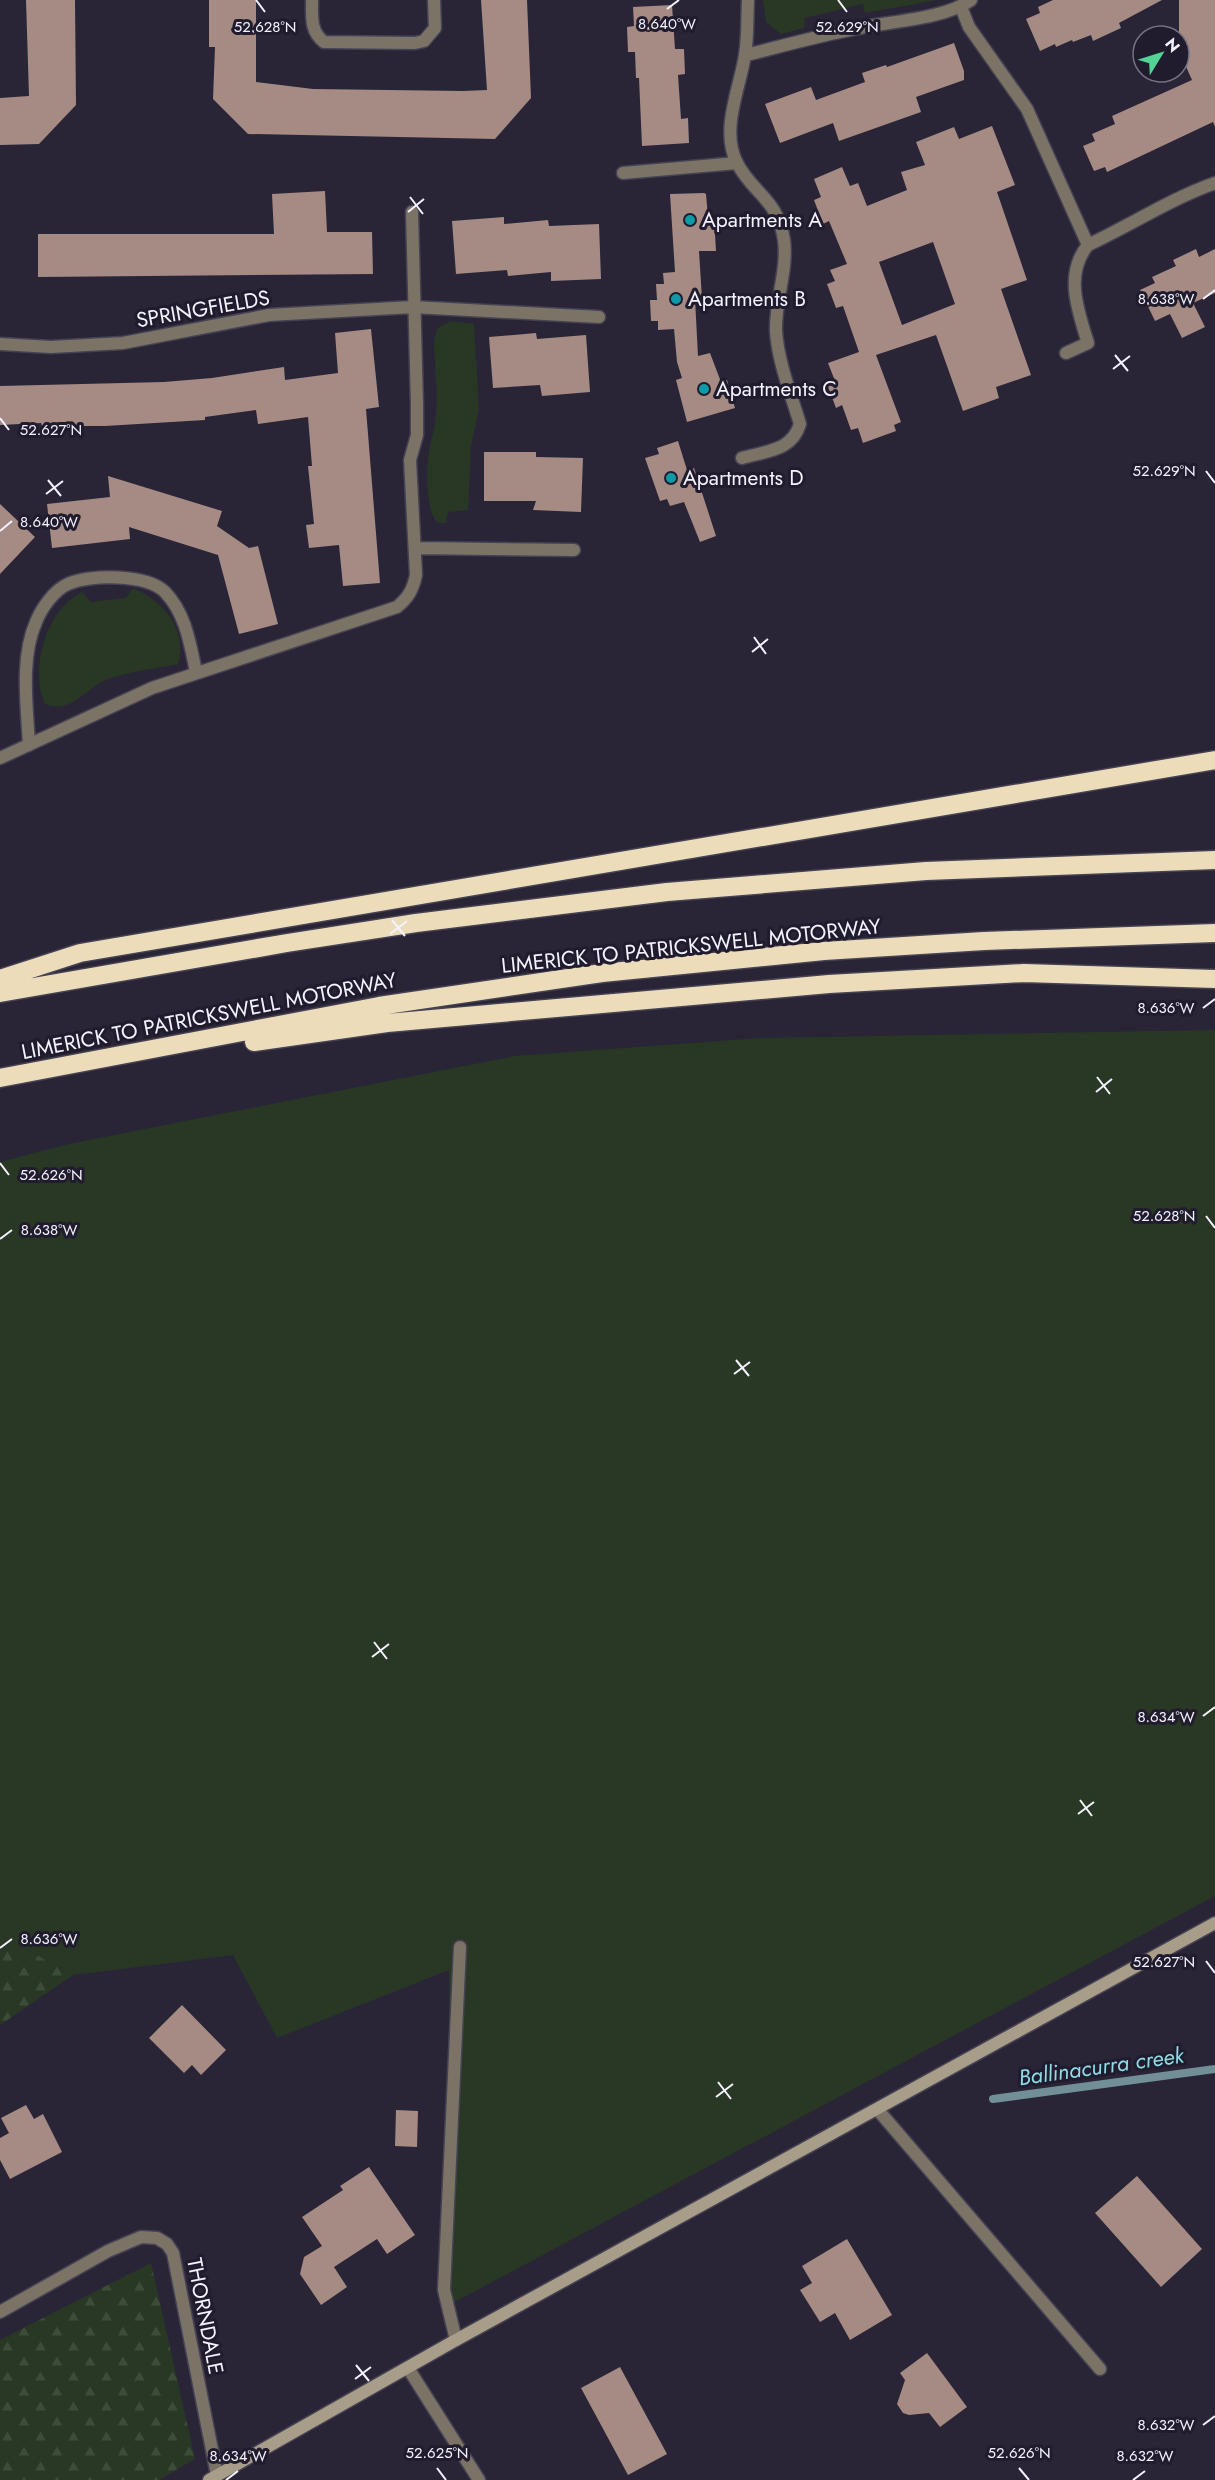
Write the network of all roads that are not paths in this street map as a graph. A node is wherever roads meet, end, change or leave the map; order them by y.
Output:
1 (312, 0) edge
2 (434, 0) edge
3 (748, 0) edge
4 (966, 3) edge
5 (746, 55) junction
6 (737, 163) junction
7 (623, 173) dead end
8 (1215, 183) edge
9 (412, 212) dead end
10 (1088, 245) junction
11 (413, 307) junction
12 (599, 317) dead end
13 (0, 344) edge
14 (1066, 353) dead end
15 (742, 458) dead end
16 (416, 548) junction
17 (574, 550) dead end
18 (196, 672) junction
19 (29, 745) junction
20 (0, 758) edge
21 (1215, 760) edge
22 (1215, 860) edge
23 (1215, 933) edge
24 (0, 979) edge
25 (1215, 980) edge
26 (0, 993) edge
27 (0, 1078) edge
28 (1215, 1923) edge
29 (460, 1947) dead end
30 (878, 2110) junction
31 (0, 2312) edge
32 (456, 2340) junction
33 (408, 2368) junction
34 (1100, 2369) dead end
35 (213, 2478) edge
36 (479, 2480) edge

1 - 2 street
3 - 5 street
4 - 5 street
4 - 10 street
5 - 6 street
6 - 7 street
6 - 15 street
8 - 10 street
9 - 11 street
10 - 14 street
11 - 12 street, SPRINGFIELDS
11 - 13 street, SPRINGFIELDS
11 - 16 street
16 - 17 street
16 - 18 street
18 - 19 street
18 - 19 street
19 - 20 street
21 - 24 highway
22 - 26 highway
23 - 27 highway, LIMERICK TO PATRICKSWELL MOTORWAY
25 - 27 highway
28 - 30 street
29 - 32 street
30 - 32 street
30 - 34 street
31 - 35 street, THORNDALE
32 - 33 street
33 - 35 street
33 - 36 street

